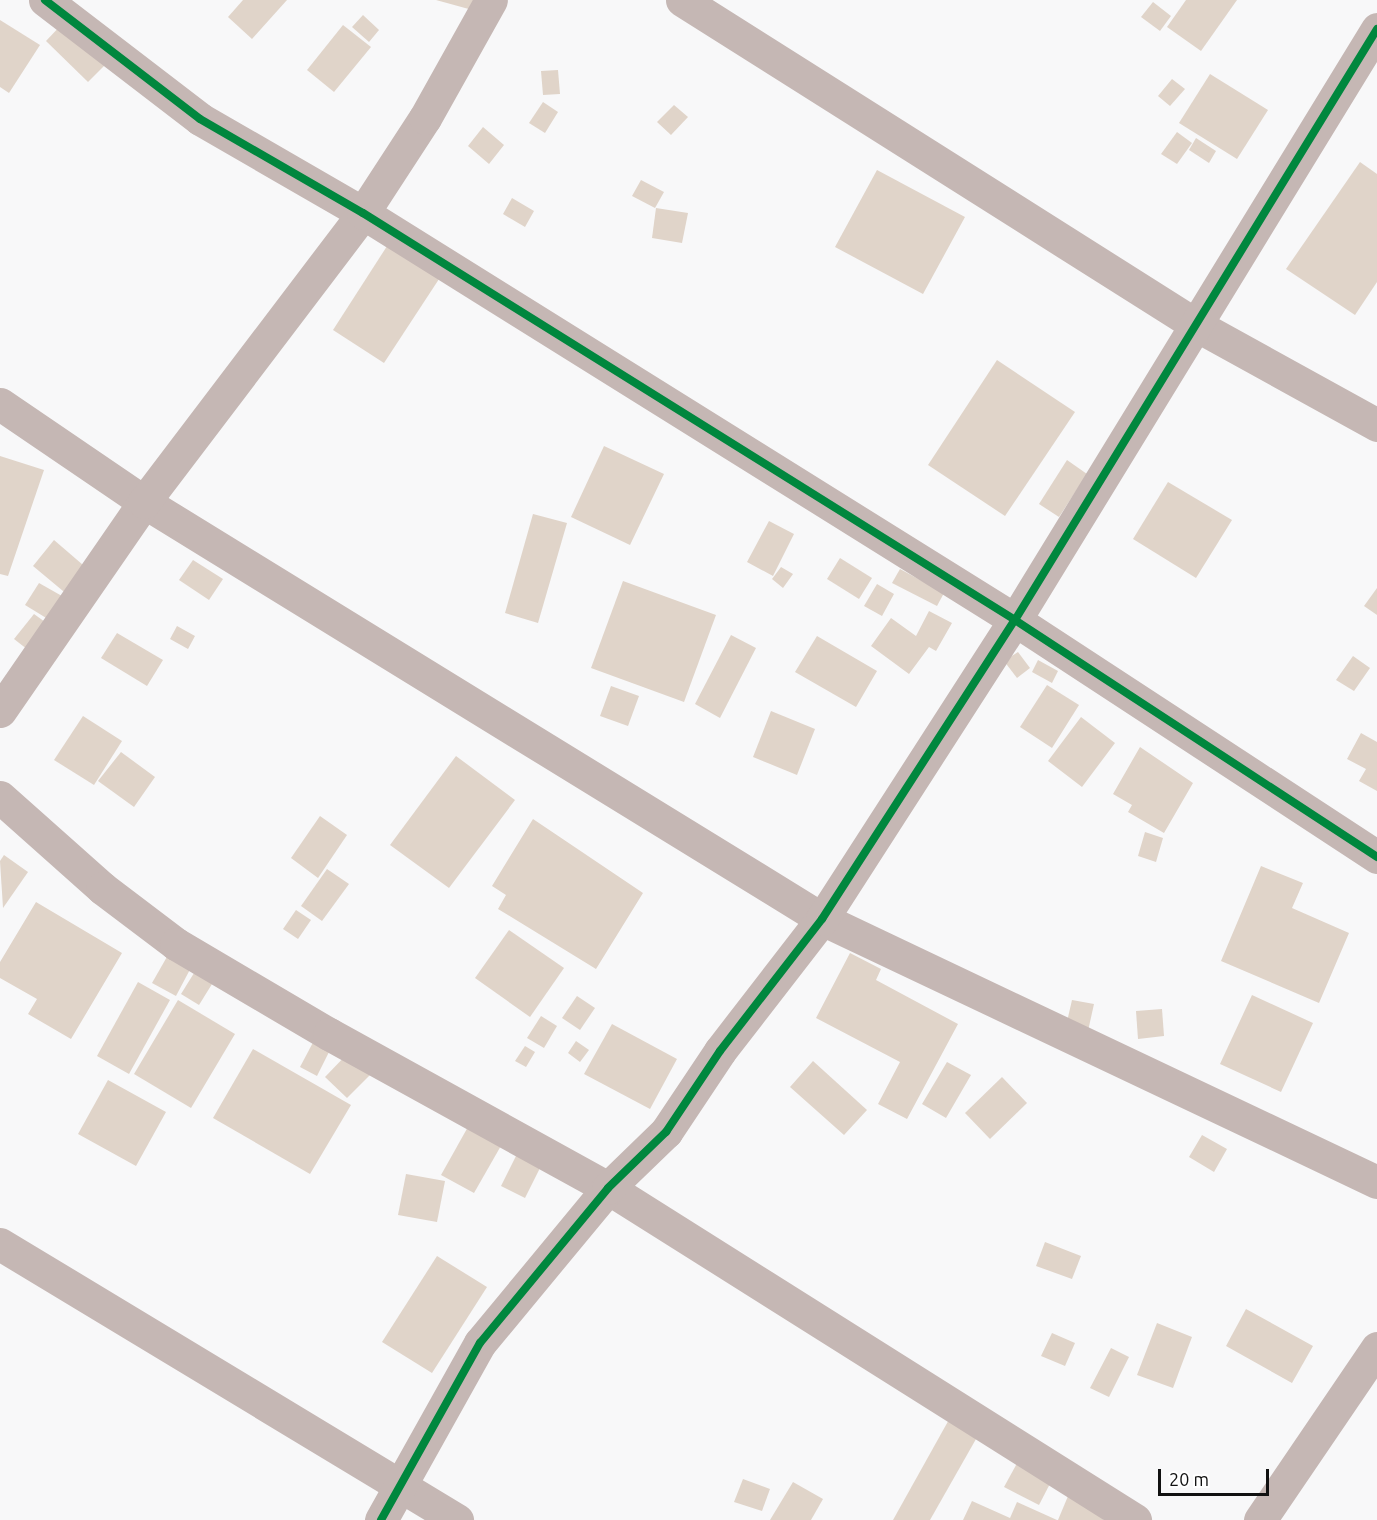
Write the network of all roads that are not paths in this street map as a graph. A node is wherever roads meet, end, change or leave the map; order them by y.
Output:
1 (45, 0) edge
2 (491, 0) edge
3 (682, 0) edge
4 (1377, 29) edge
5 (363, 213) junction
6 (1196, 326) junction
7 (0, 404) edge
8 (1377, 425) edge
9 (144, 502) junction
10 (1015, 620) junction
11 (0, 711) edge
12 (0, 796) edge
13 (1377, 857) edge
14 (822, 919) junction
15 (1377, 1182) edge
16 (608, 1188) junction
17 (0, 1244) edge
18 (1377, 1348) edge
19 (399, 1488) junction
20 (381, 1520) edge
21 (457, 1520) edge
22 (1135, 1520) edge
23 (1260, 1520) edge

1 - 5 street
2 - 5 street
3 - 6 street
4 - 6 street
5 - 9 street
5 - 10 street
6 - 8 street
6 - 10 street
7 - 9 street
9 - 11 street
9 - 14 street
10 - 13 street
10 - 14 street
12 - 16 street
14 - 15 street
14 - 16 street
16 - 19 street
16 - 22 street
17 - 19 street
18 - 23 street
19 - 20 street
19 - 21 street

